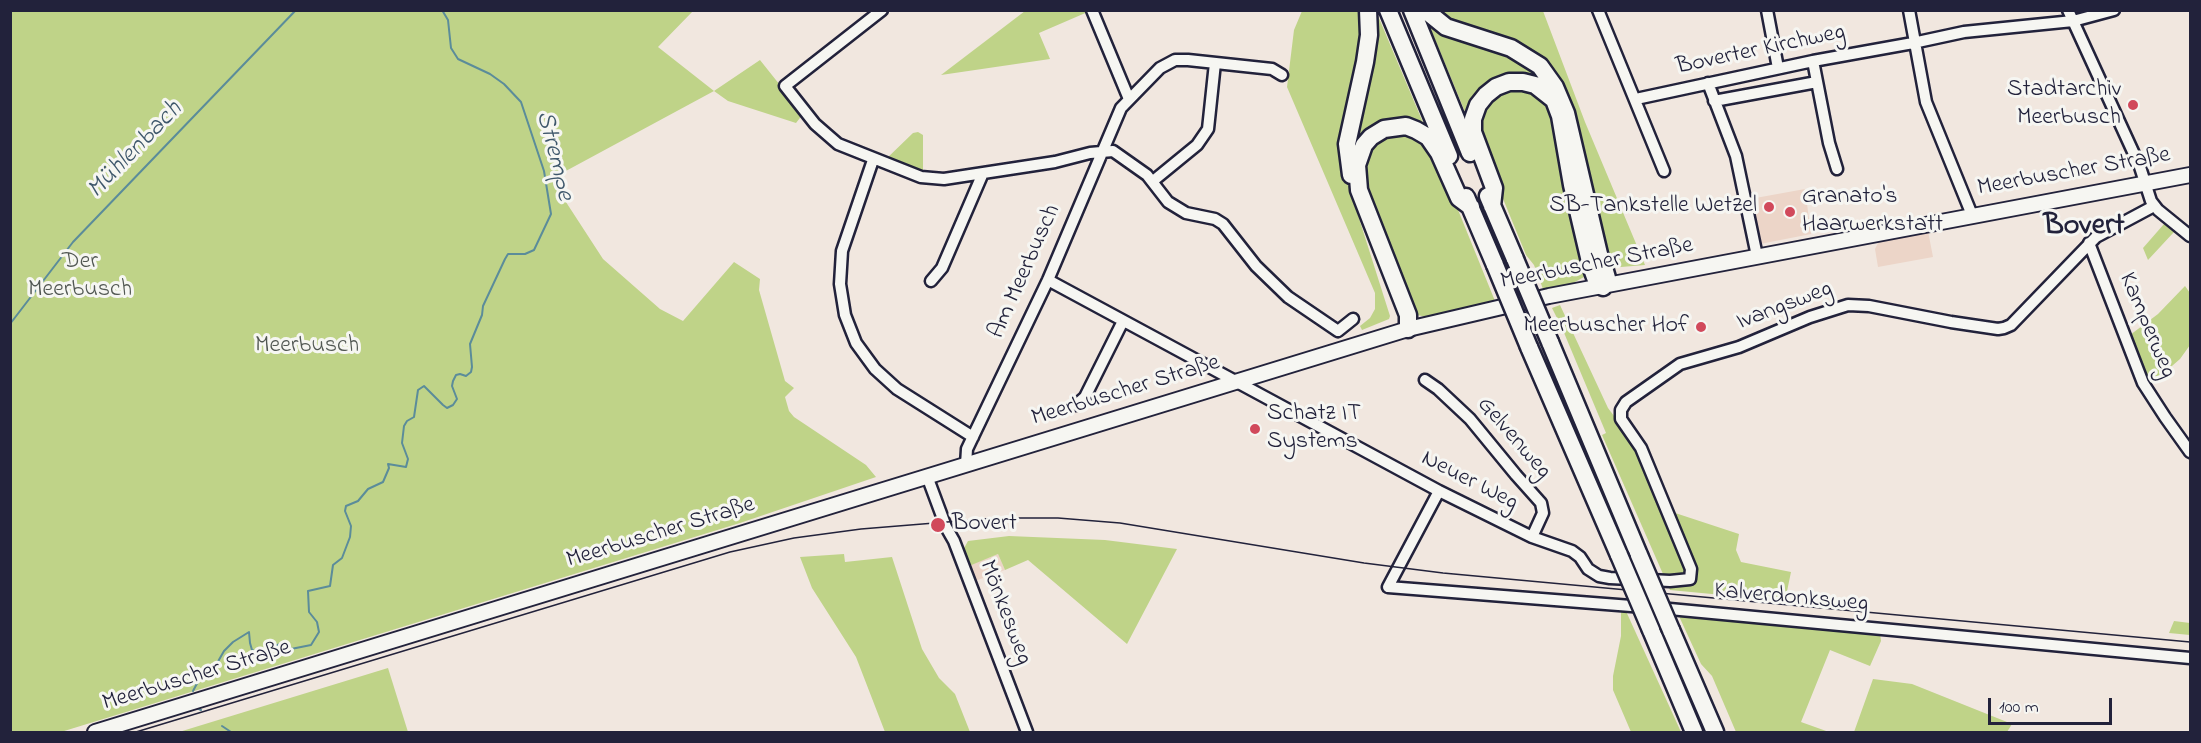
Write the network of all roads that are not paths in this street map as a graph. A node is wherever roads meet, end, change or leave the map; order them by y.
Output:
1 (882, 10) edge
2 (1092, 10) edge
3 (1368, 10) edge
4 (1388, 10) edge
5 (1412, 10) edge
6 (1425, 10) edge
7 (1598, 10) edge
8 (1767, 10) edge
9 (1909, 10) edge
10 (2114, 10) edge
11 (2070, 16) edge
12 (1914, 44) junction
13 (1813, 61) junction
14 (1215, 63) junction
15 (1778, 68) junction
16 (1282, 75) dead end
17 (1817, 82) junction
18 (1708, 83) junction
19 (1129, 99) junction
20 (1636, 99) junction
21 (1714, 101) junction
22 (1101, 152) junction
23 (873, 160) junction
24 (1837, 169) dead end
25 (1664, 171) dead end
26 (982, 173) junction
27 (2190, 175) edge
28 (1153, 181) junction
29 (2145, 183) junction
30 (1492, 206) junction
31 (2154, 206) junction
32 (1471, 207) junction
33 (1972, 215) junction
34 (2190, 236) edge
35 (2089, 243) junction
36 (1757, 256) junction
37 (1048, 280) junction
38 (931, 281) dead end
39 (1603, 286) junction
40 (1353, 319) dead end
41 (1123, 321) junction
42 (1408, 329) junction
43 (1425, 380) dead end
44 (1236, 382) junction
45 (1077, 405) dead end
46 (972, 437) junction
47 (2190, 452) edge
48 (966, 465) junction
49 (927, 476) junction
50 (1439, 491) junction
51 (1532, 537) junction
52 (1690, 579) joint
53 (2190, 658) edge
54 (94, 732) edge
55 (1027, 732) edge
56 (1694, 732) edge
57 (1714, 732) edge

1 - 23 street
2 - 19 street
3 - 42 highway
4 - 32 highway
5 - 30 highway
6 - 39 highway
7 - 20 street
8 - 15 street
9 - 12 street
10 - 11 street, Boverter Kirchweg
11 - 12 street, Boverter Kirchweg
11 - 29 street
12 - 13 street, Boverter Kirchweg
12 - 33 street
13 - 15 street, Boverter Kirchweg
13 - 17 street
14 - 16 street, Am Meerbusch
14 - 19 street, Am Meerbusch
14 - 28 street
15 - 18 street, Boverter Kirchweg
17 - 21 street
17 - 24 street
18 - 20 street, Boverter Kirchweg
18 - 21 street
19 - 22 street, Am Meerbusch
20 - 25 street
21 - 36 street
22 - 26 street
22 - 28 street
22 - 37 street, Am Meerbusch
23 - 26 street
23 - 46 street
26 - 38 street
27 - 29 main road, Meerbuscher Straße
28 - 40 street
29 - 31 street
29 - 33 main road, Meerbuscher Straße
30 - 39 highway
30 - 57 highway, bridge
31 - 34 street
31 - 35 street, Ivangsweg
32 - 42 highway
32 - 56 highway, bridge
33 - 36 main road, Meerbuscher Straße
35 - 47 street, Kamperweg
35 - 52 street, Ivangsweg
36 - 39 main road, Meerbuscher Straße
37 - 41 street, Neuer Weg
37 - 46 street, Am Meerbusch
39 - 42 main road, Meerbuscher Straße
41 - 44 street, Neuer Weg
41 - 45 street
42 - 44 main road, Meerbuscher Straße
43 - 51 street, Gelvenweg
44 - 48 main road, Meerbuscher Straße
44 - 50 street, Neuer Weg
46 - 48 street, Am Meerbusch
48 - 49 main road, Meerbuscher Straße
49 - 54 main road, Meerbuscher Straße
49 - 55 street, Mönkesweg
50 - 51 street, Neuer Weg
50 - 53 street, Kalverdonksweg
51 - 52 street, Neuer Weg

